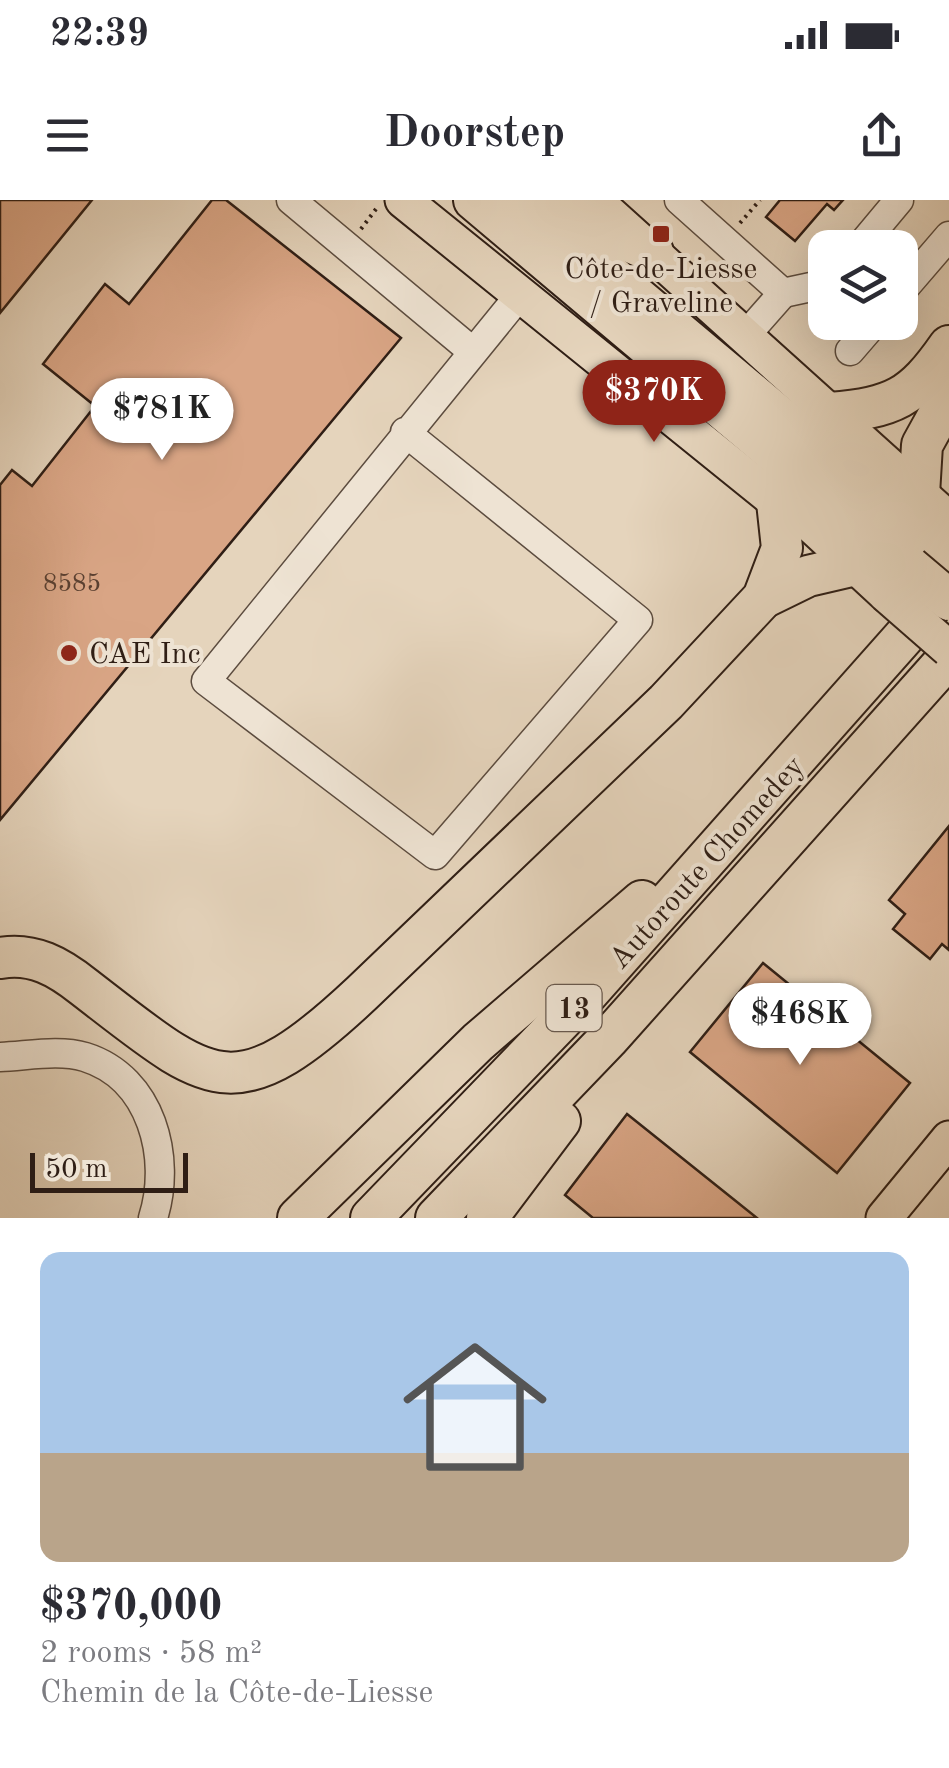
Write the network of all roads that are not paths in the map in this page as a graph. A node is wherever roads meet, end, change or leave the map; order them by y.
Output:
1 (291, 200) edge
2 (474, 200) edge
3 (521, 200) edge
4 (548, 200) edge
5 (678, 200) edge
6 (900, 200) edge
7 (604, 203) edge
8 (390, 204) edge
9 (874, 230) edge
10 (949, 236) edge
11 (652, 252) junction
12 (918, 272) edge
13 (808, 288) edge
14 (783, 293) junction
15 (519, 296) junction
16 (746, 335) junction
17 (859, 340) edge
18 (949, 346) edge
19 (472, 351) junction
20 (850, 351) dead end
21 (949, 396) edge
22 (830, 413) junction
23 (405, 432) junction
24 (919, 494) junction
25 (778, 502) junction
26 (925, 557) edge
27 (852, 566) junction
28 (949, 586) edge
29 (763, 598) junction
30 (949, 600) edge
31 (949, 650) edge
32 (949, 657) edge
33 (770, 791) junction
34 (686, 954) junction
35 (0, 958) edge
36 (0, 1057) edge
37 (949, 1139) edge
38 (153, 1218) edge
39 (298, 1218) edge
40 (371, 1218) edge
41 (436, 1218) edge
42 (486, 1218) edge
43 (884, 1218) edge

1 - 19 lane
2 - 26 highway
3 - 26 highway
4 - 11 highway
5 - 14 lane
6 - 9 lane
7 - 11 main road
8 - 15 main road
10 - 12 lane
11 - 16 main road
13 - 14 lane
14 - 16 lane
15 - 19 lane
15 - 25 main road
16 - 22 main road
17 - 20 lane
18 - 22 highway
19 - 23 lane
21 - 24 highway
22 - 24 main road
23 - 23 lane
24 - 26 main road
25 - 27 main road
25 - 29 highway
26 - 27 main road
26 - 30 highway, bridge
26 - 31 main road, bridge
27 - 29 highway
28 - 33 highway, Autoroute Chomedey / 13
29 - 35 highway
32 - 34 highway, Autoroute Chomedey / 13
33 - 39 highway
33 - 40 highway, Autoroute Chomedey / 13
34 - 41 highway, Autoroute Chomedey / 13
34 - 42 highway
36 - 38 lane
37 - 43 main road

